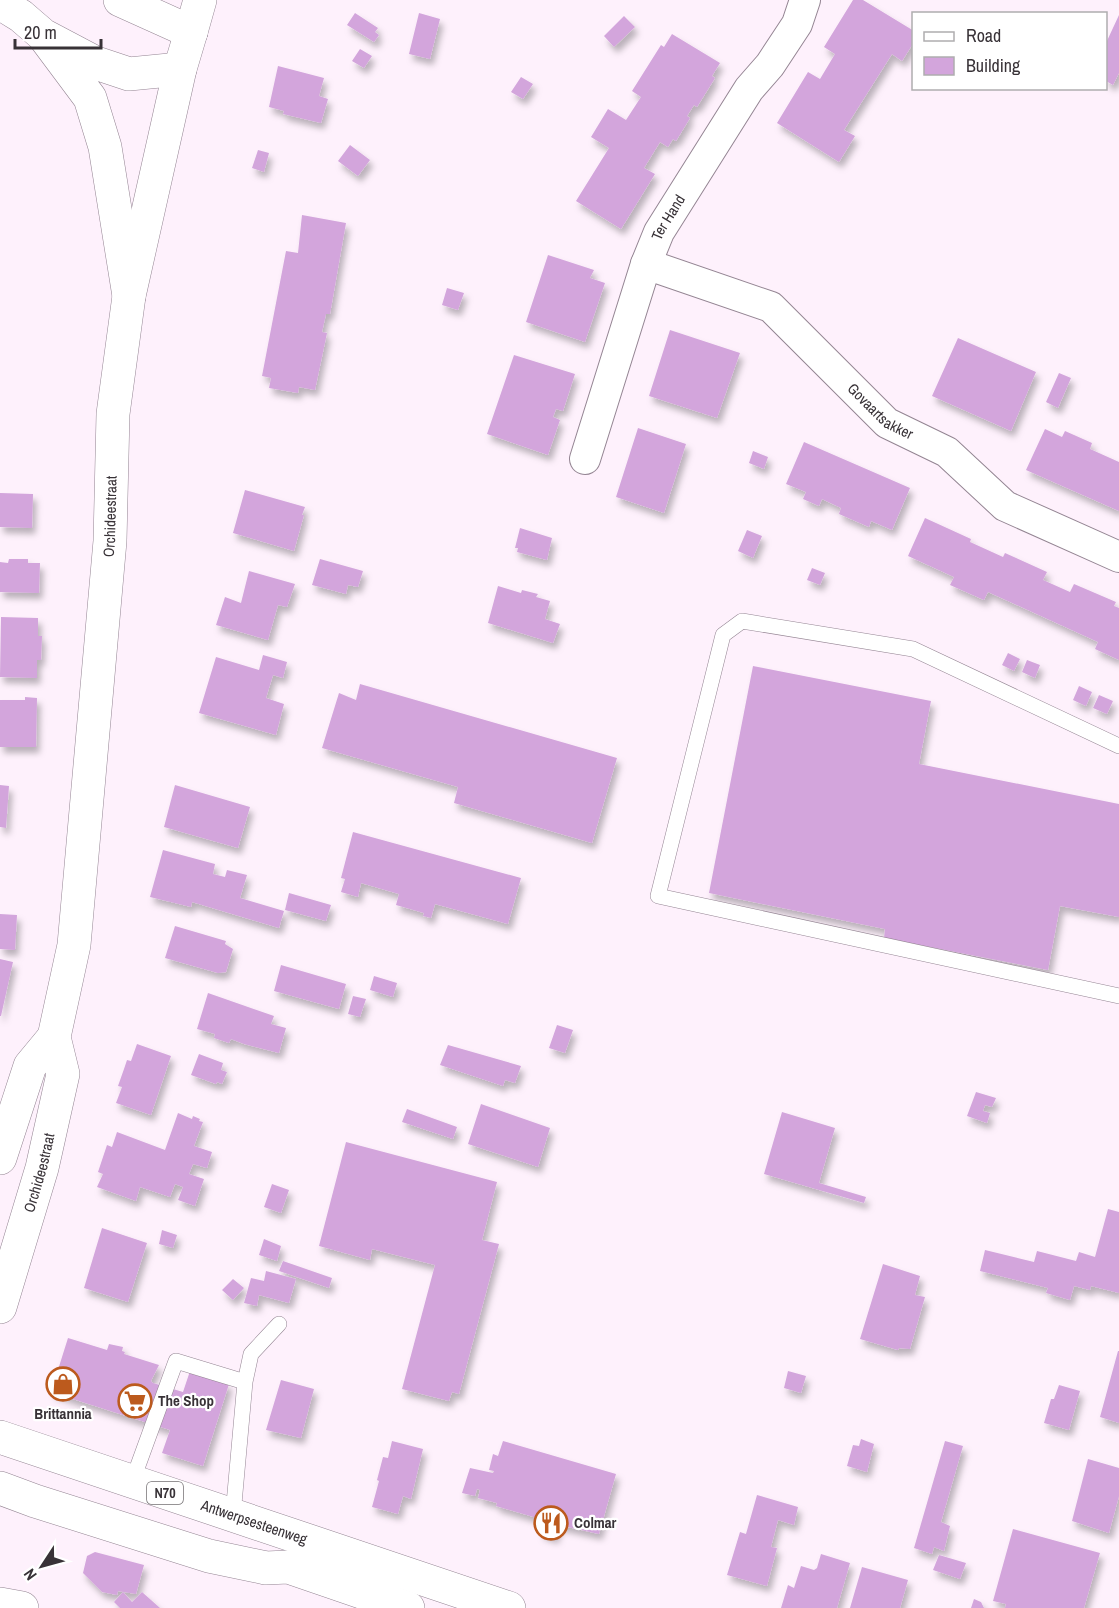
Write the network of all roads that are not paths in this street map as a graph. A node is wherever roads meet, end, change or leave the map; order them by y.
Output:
1 (120, 0) edge
2 (200, 0) edge
3 (805, 0) edge
4 (0, 3) edge
5 (191, 32) junction
6 (43, 35) junction
7 (180, 69) junction
8 (646, 264) junction
9 (129, 296) junction
10 (585, 459) dead end
11 (1119, 557) edge
12 (1119, 746) edge
13 (1119, 996) edge
14 (54, 1037) junction
15 (0, 1158) edge
16 (0, 1307) edge
17 (279, 1324) dead end
18 (245, 1382) junction
19 (0, 1437) edge
20 (132, 1482) junction
21 (0, 1488) edge
22 (233, 1515) junction
23 (0, 1604) edge
24 (22, 1608) edge
25 (408, 1608) edge
26 (509, 1608) edge

1 - 5 main road
2 - 5 main road, Orchideestraat
3 - 8 street, Ter Hand
4 - 6 main road
5 - 7 main road, Orchideestraat
6 - 7 main road
6 - 9 main road
7 - 9 main road, Orchideestraat
8 - 10 street, Ter Hand
8 - 11 street, Govaartsakker
9 - 14 main road, Orchideestraat
12 - 13 lane
14 - 15 main road, Orchideestraat
14 - 16 main road, Orchideestraat
17 - 18 lane
18 - 20 lane
18 - 22 lane
19 - 20 main road, Antwerpsesteenweg / N70
20 - 22 main road, Antwerpsesteenweg / N70
21 - 25 main road
22 - 26 main road, Antwerpsesteenweg / N70
23 - 24 main road

